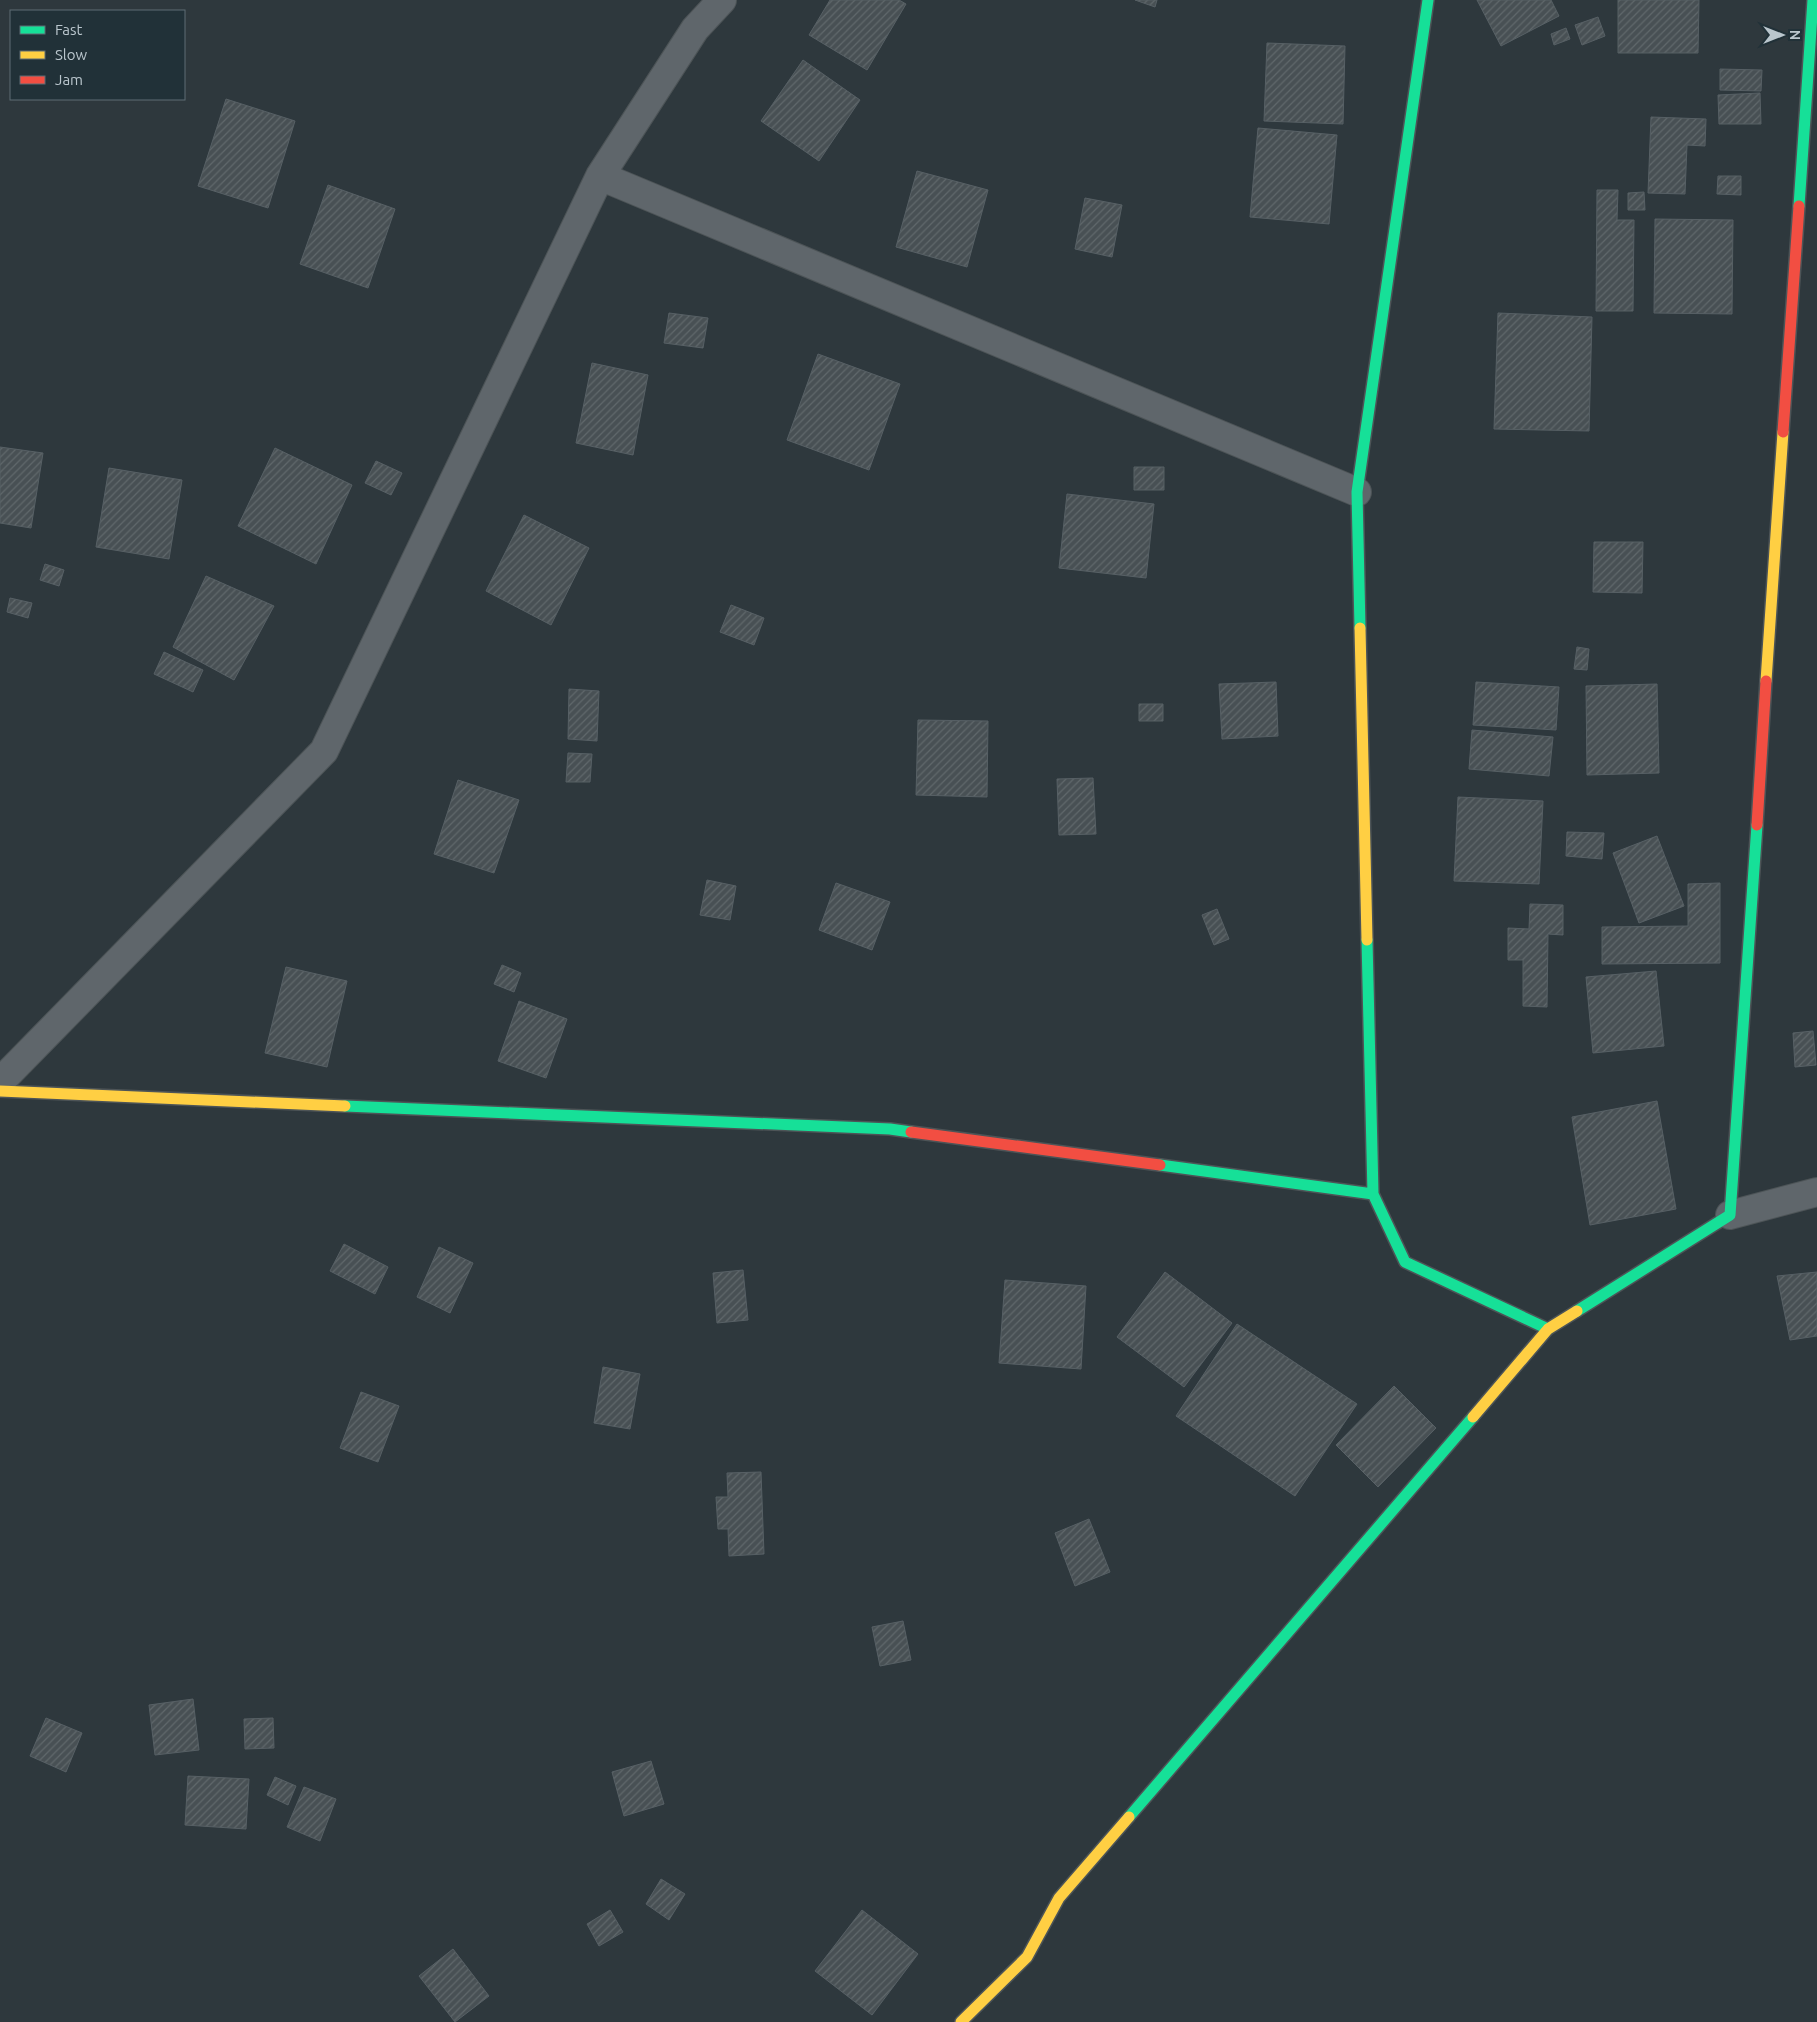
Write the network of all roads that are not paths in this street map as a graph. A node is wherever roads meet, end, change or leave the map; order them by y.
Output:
1 (722, 0) edge
2 (1428, 0) edge
3 (1813, 0) edge
4 (600, 176) junction
5 (1357, 492) junction
6 (0, 1082) edge
7 (0, 1091) edge
8 (1817, 1192) edge
9 (1373, 1194) junction
10 (1730, 1215) junction
11 (1548, 1329) junction
12 (960, 2022) edge

1 - 4 street
2 - 5 street
3 - 10 street
4 - 5 street
4 - 6 street
5 - 9 street
7 - 9 street
8 - 10 street
9 - 11 street
10 - 11 street
11 - 12 street

